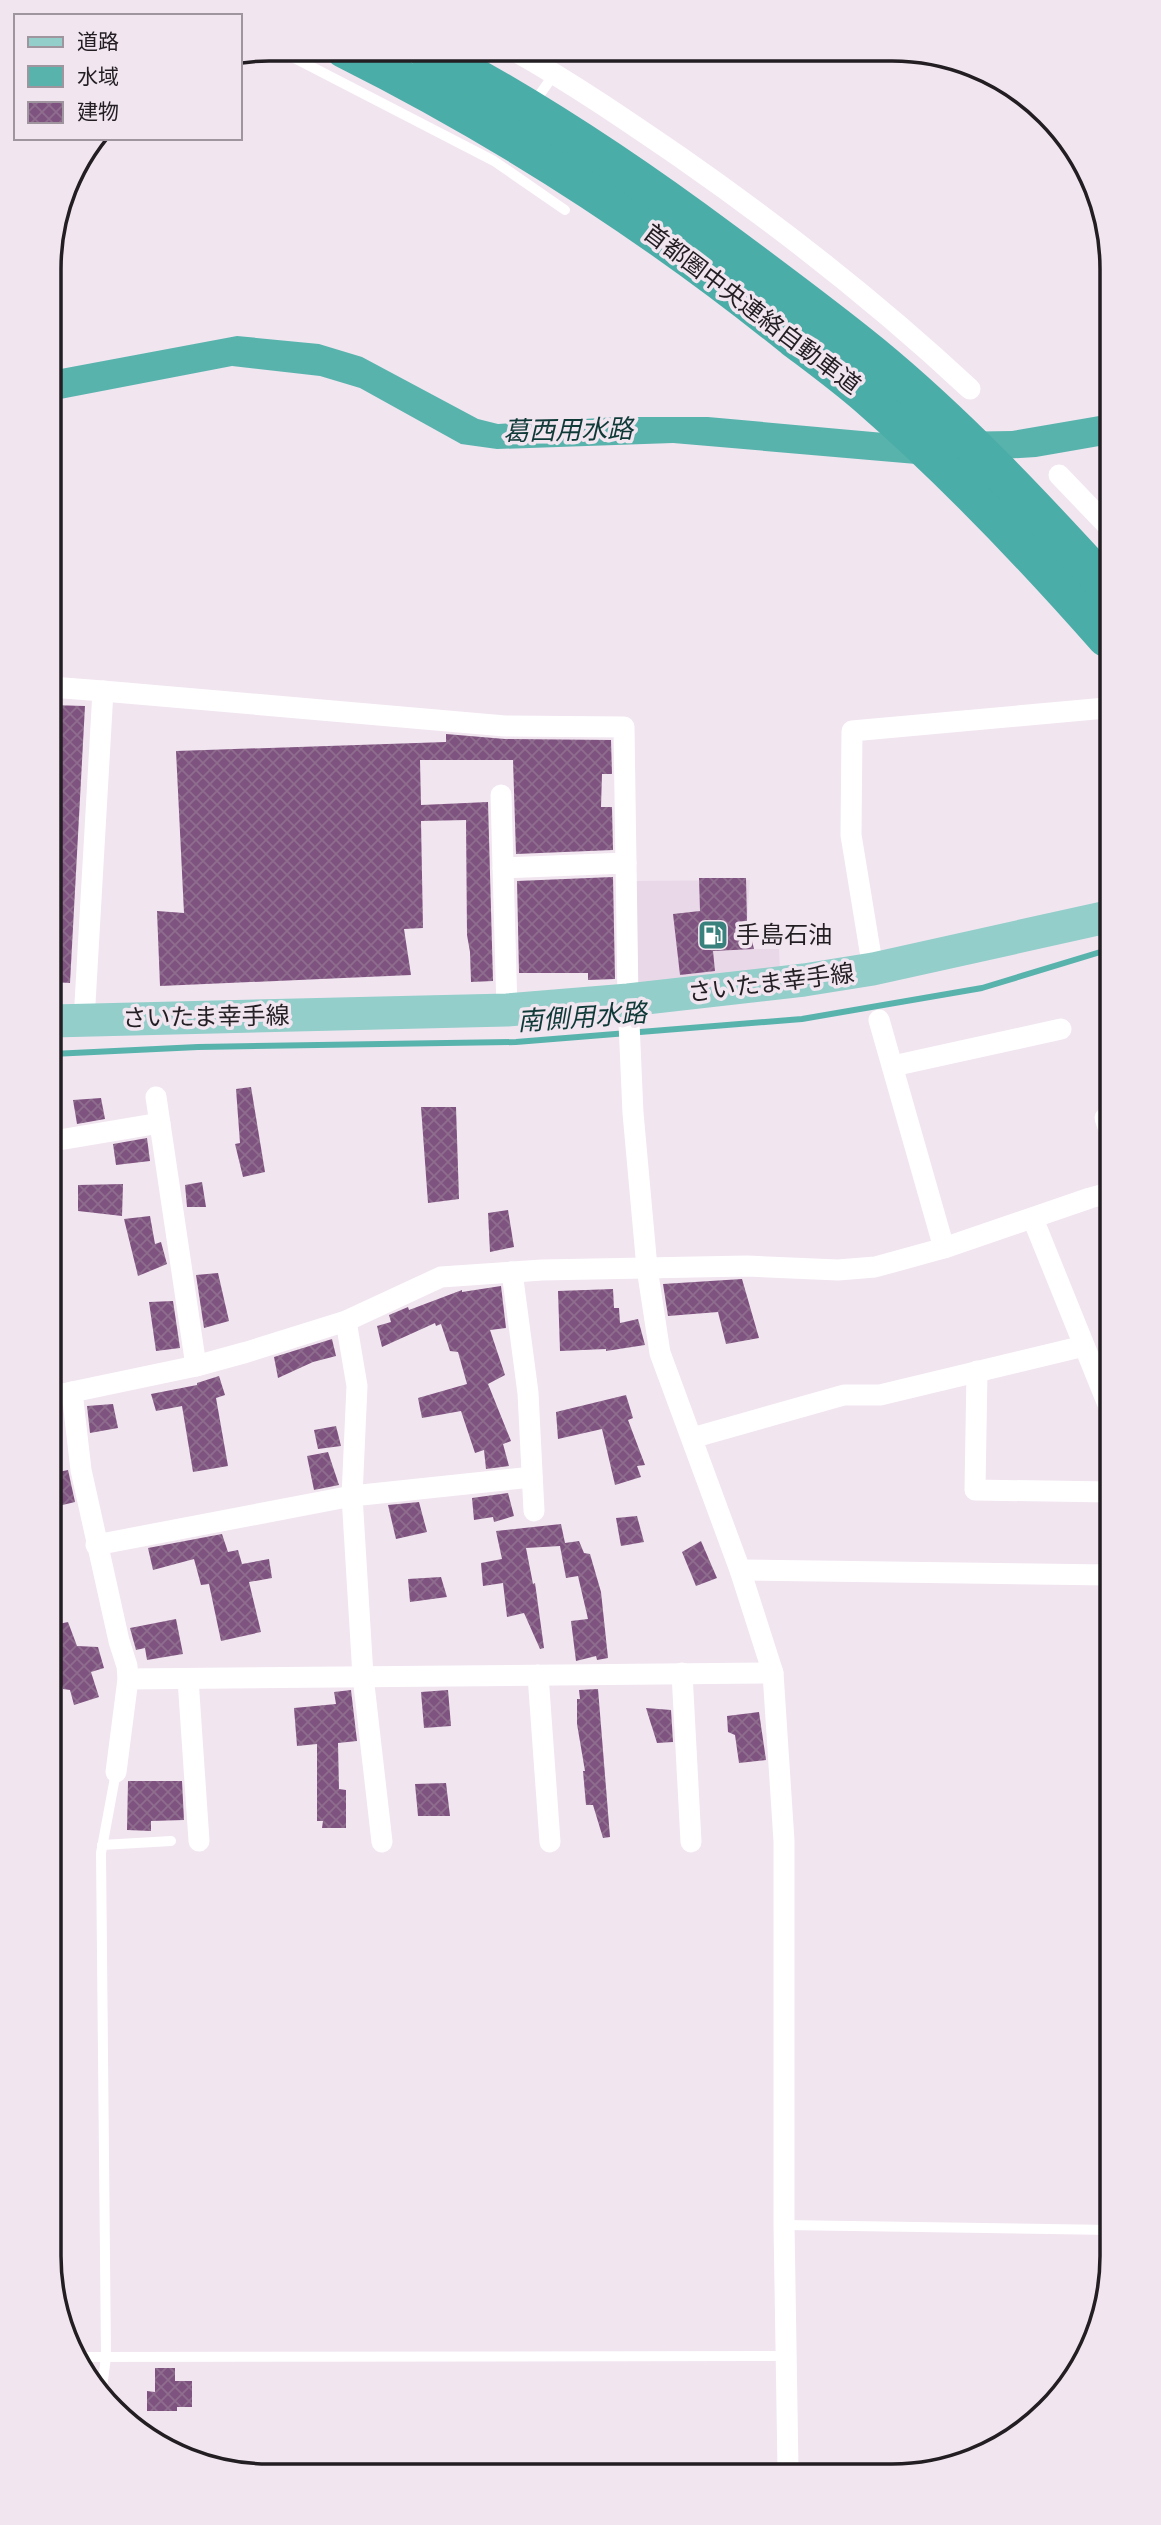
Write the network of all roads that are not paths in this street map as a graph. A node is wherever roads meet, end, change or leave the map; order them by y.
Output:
1 (300, 61) edge
2 (365, 61) edge
3 (446, 61) edge
4 (533, 61) edge
5 (555, 73) junction
6 (524, 117) dead end
7 (517, 128) dead end
8 (494, 161) junction
9 (565, 210) dead end
10 (970, 389) dead end
11 (1059, 475) dead end
12 (1100, 518) edge
13 (1100, 577) edge
14 (1100, 631) edge
15 (62, 688) edge
16 (103, 691) junction
17 (1100, 709) edge
18 (501, 795) dead end
19 (626, 863) junction
20 (503, 868) junction
21 (1100, 919) edge
22 (873, 970) junction
23 (628, 1000) junction
24 (508, 1010) junction
25 (879, 1020) dead end
26 (68, 1021) edge
27 (1060, 1029) dead end
28 (893, 1066) junction
29 (156, 1097) dead end
30 (160, 1123) junction
31 (62, 1139) edge
32 (1100, 1195) edge
33 (1033, 1219) junction
34 (944, 1248) junction
35 (647, 1268) junction
36 (512, 1272) junction
37 (346, 1321) junction
38 (1084, 1346) junction
39 (196, 1366) junction
40 (977, 1371) junction
41 (1099, 1385) edge
42 (63, 1394) edge
43 (692, 1438) junction
44 (532, 1477) junction
45 (1099, 1492) edge
46 (352, 1496) junction
47 (534, 1511) dead end
48 (96, 1545) junction
49 (740, 1570) junction
50 (1099, 1575) edge
51 (682, 1673) junction
52 (773, 1673) junction
53 (538, 1675) junction
54 (363, 1676) junction
55 (128, 1679) junction
56 (188, 1679) junction
57 (116, 1772) joint
58 (171, 1841) dead end
59 (199, 1841) dead end
60 (382, 1842) dead end
61 (550, 1842) dead end
62 (691, 1842) dead end
63 (102, 1845) junction
64 (784, 2225) junction
65 (1099, 2230) edge
66 (787, 2356) junction
67 (88, 2357) edge
68 (106, 2357) junction
69 (103, 2380) edge
70 (788, 2464) edge

1 - 8 lane
2 - 14 highway, 首都圏中央連絡自動車道
3 - 13 highway, 首都圏中央連絡自動車道
4 - 5 street
5 - 6 lane
5 - 10 street
7 - 8 lane
8 - 9 lane
11 - 12 street
15 - 16 street
16 - 19 street
16 - 26 street
17 - 22 street
18 - 20 street
19 - 20 street
19 - 23 street
20 - 24 street
21 - 22 main road, さいたま幸手線
22 - 23 main road, さいたま幸手線
23 - 24 main road, さいたま幸手線
23 - 35 street
24 - 26 main road, さいたま幸手線
25 - 28 street
27 - 28 street
28 - 34 street
29 - 30 street
30 - 31 street
30 - 39 street
32 - 33 street
33 - 34 street
33 - 38 street
34 - 35 street
35 - 36 street
35 - 43 street
36 - 37 street
36 - 44 street
37 - 39 street
37 - 46 street
38 - 40 street
38 - 41 street
39 - 42 street
40 - 43 street
40 - 45 street
42 - 48 street
43 - 49 street
44 - 46 street
44 - 47 street
46 - 48 street
46 - 54 street
48 - 55 street
49 - 50 street
49 - 52 street
51 - 52 street
51 - 53 street
51 - 62 street
52 - 64 street
53 - 54 street
53 - 61 street
54 - 56 street
54 - 60 street
55 - 56 street
55 - 57 street
56 - 59 street
57 - 63 lane
58 - 63 lane
63 - 68 lane
64 - 65 lane
64 - 66 street
66 - 68 lane
66 - 70 street
67 - 68 lane
68 - 69 lane

